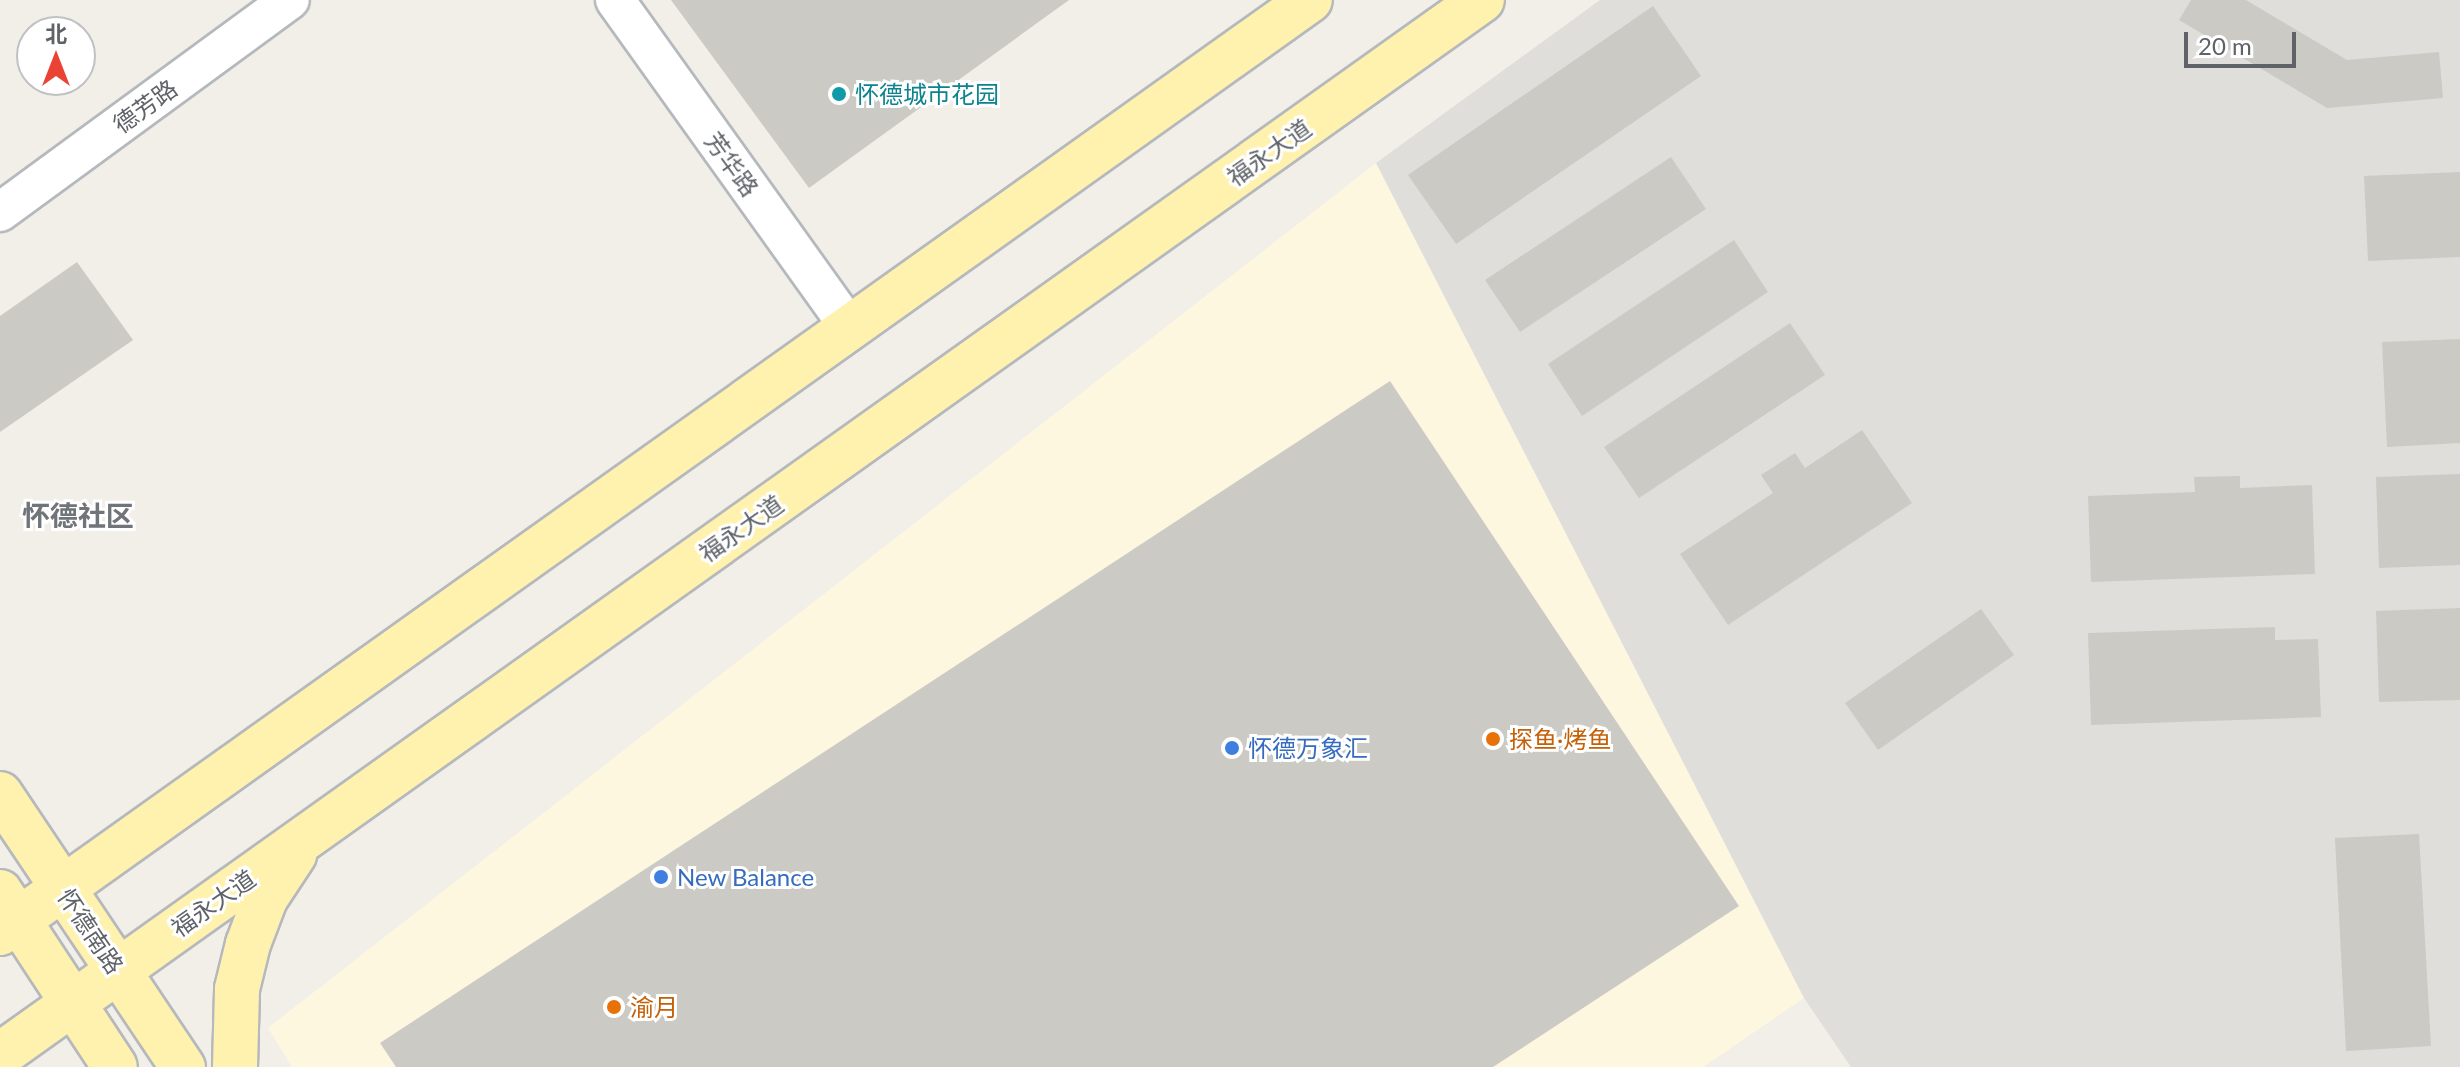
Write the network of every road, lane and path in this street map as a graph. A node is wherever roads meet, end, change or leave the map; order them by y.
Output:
1 (290, 0) edge
2 (615, 0) edge
3 (1310, 0) edge
4 (1482, 0) edge
5 (0, 212) edge
6 (850, 328) junction
7 (0, 794) edge
8 (321, 827) junction
9 (63, 889) junction
10 (6, 915) edge
11 (118, 971) junction
12 (73, 1003) junction
13 (0, 1055) edge
14 (115, 1067) edge
15 (183, 1067) edge
16 (235, 1067) edge

1 - 5 street, 德芳路
2 - 6 street, 芳华路
3 - 6 main road
4 - 8 main road, 福永大道
6 - 9 main road
7 - 9 main road, 怀德南路
8 - 11 main road, 福永大道
8 - 16 main road
9 - 10 main road
9 - 11 main road, 怀德南路
10 - 12 main road
11 - 12 main road, 福永大道
11 - 15 main road, 怀德南路
12 - 13 main road, 福永大道
12 - 14 main road

